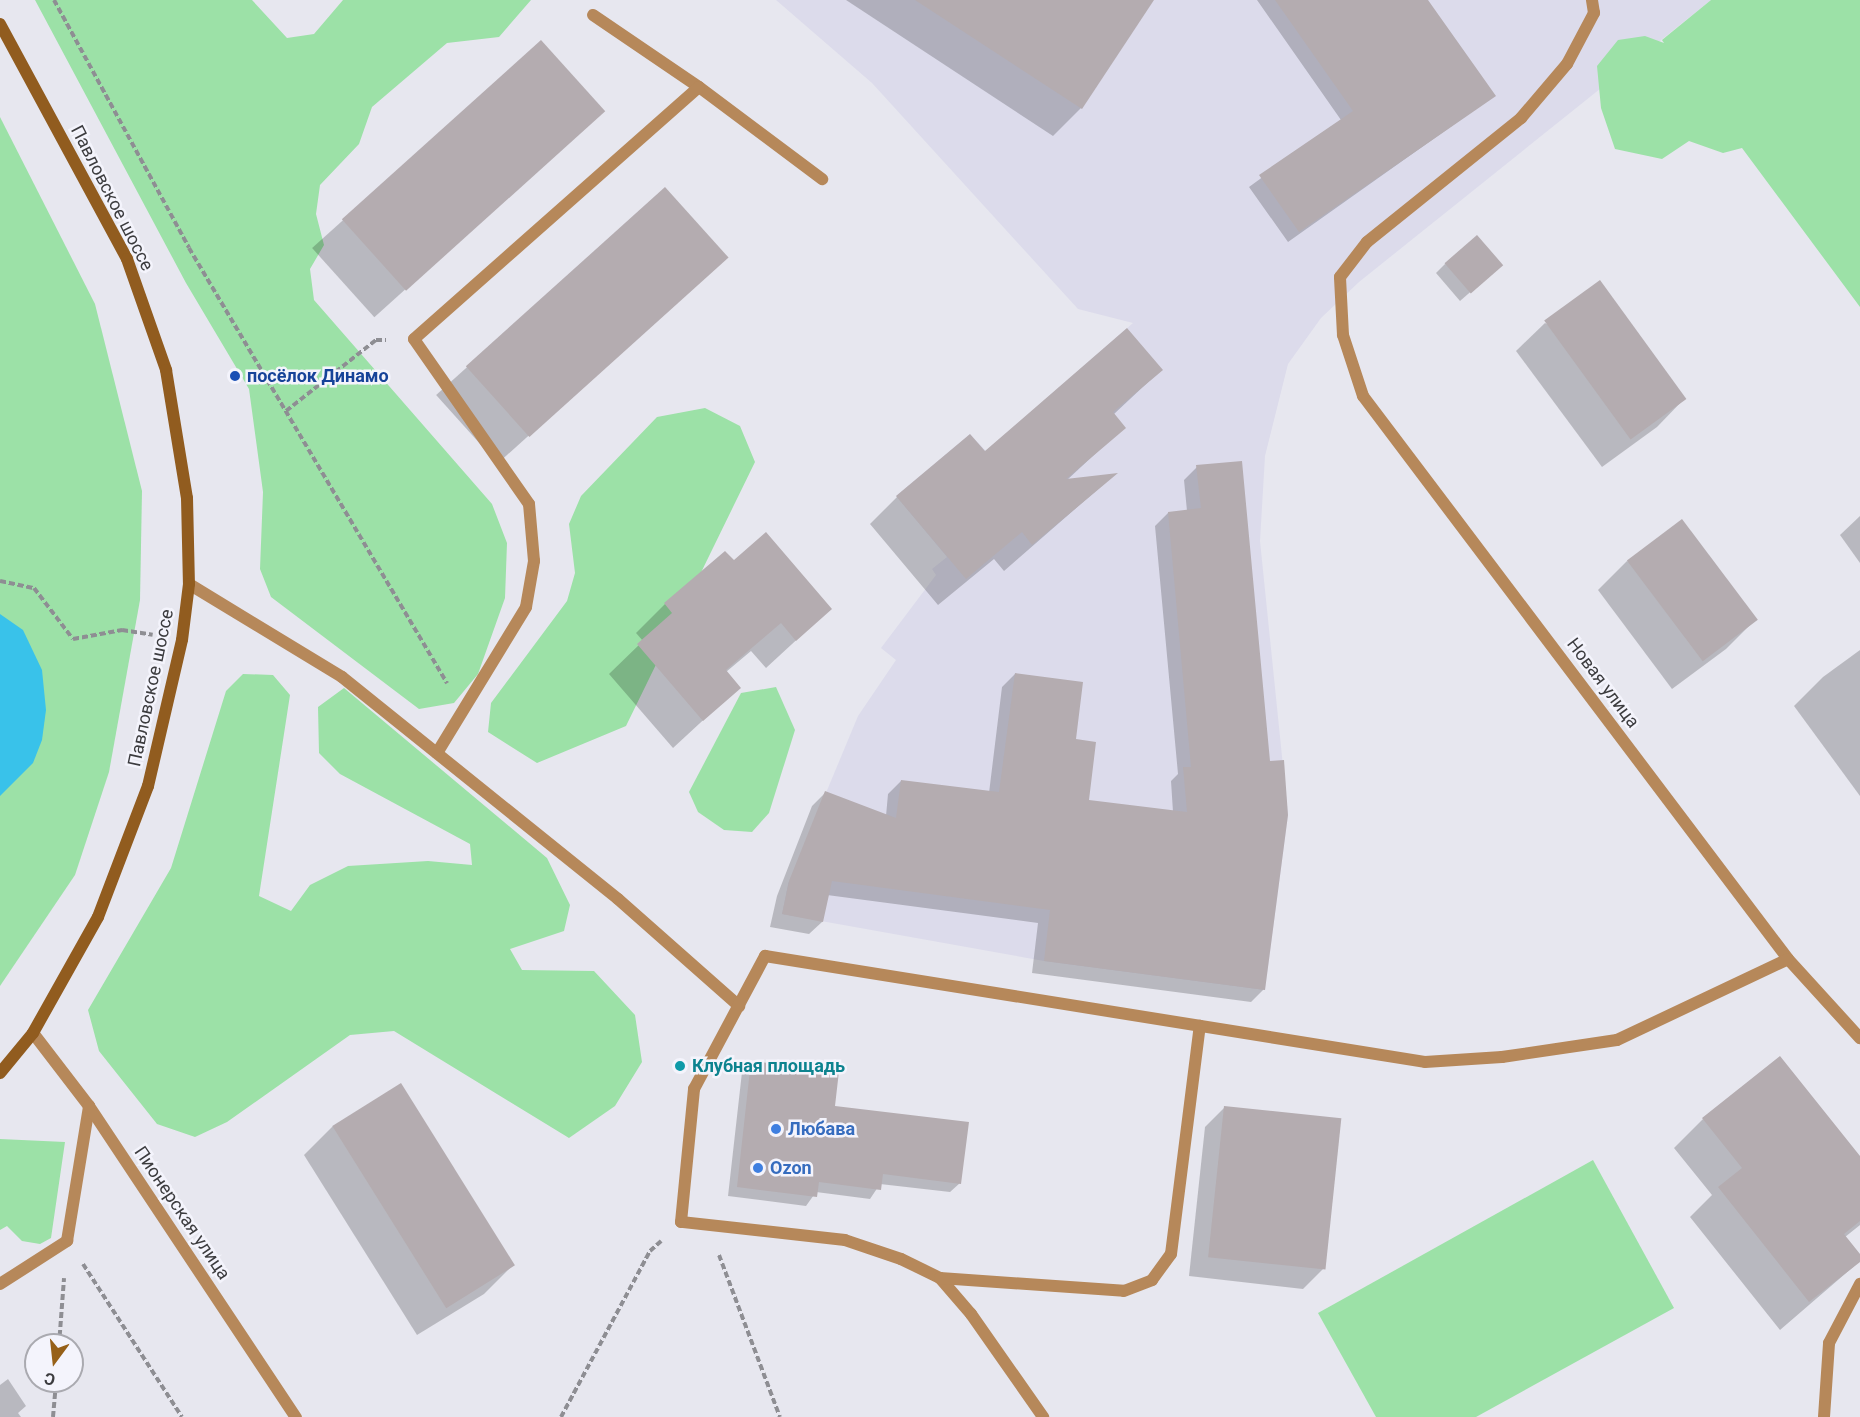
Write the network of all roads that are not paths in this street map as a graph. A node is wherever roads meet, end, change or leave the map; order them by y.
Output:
1 (1592, 0) edge
2 (593, 15) dead end
3 (0, 24) edge
4 (699, 87) junction
5 (822, 179) dead end
6 (189, 584) junction
7 (437, 753) junction
8 (1788, 959) junction
9 (739, 1006) junction
10 (1200, 1026) junction
11 (33, 1033) junction
12 (1860, 1038) edge
13 (0, 1073) edge
14 (89, 1106) junction
15 (940, 1278) junction
16 (0, 1284) edge
17 (1860, 1284) edge
18 (296, 1417) edge
19 (1043, 1417) edge
20 (1824, 1417) edge

1 - 8 street, Новая улица
2 - 4 street
3 - 6 main road, Павловское шоссе
4 - 5 street
4 - 7 street
6 - 7 street
6 - 11 main road, Павловское шоссе
7 - 9 street
8 - 10 street
8 - 12 street, Новая улица
9 - 10 street
9 - 15 street
10 - 15 street
11 - 13 main road, Павловское шоссе
11 - 14 street, Пионерская улица
14 - 16 street
14 - 18 street, Пионерская улица
15 - 19 street
17 - 20 street

